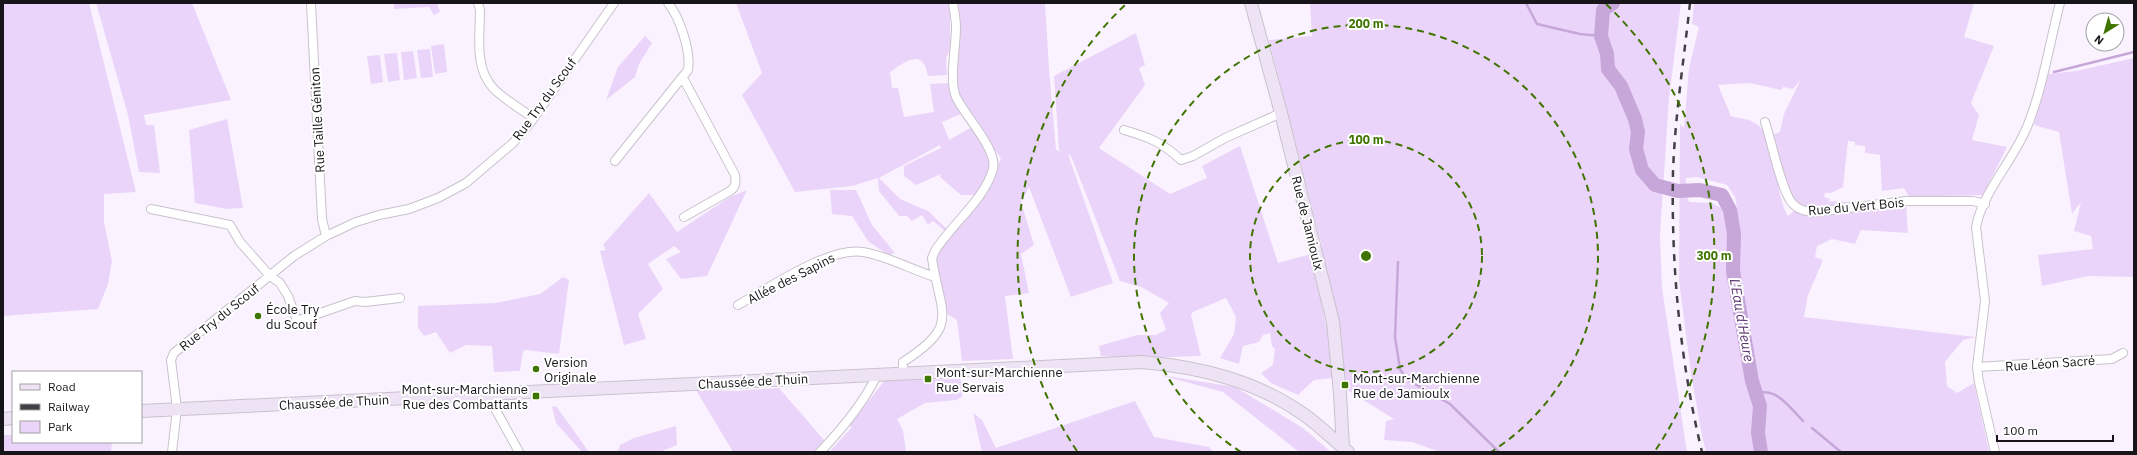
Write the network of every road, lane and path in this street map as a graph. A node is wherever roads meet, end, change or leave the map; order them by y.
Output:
1 (311, 3) edge
2 (478, 3) edge
3 (614, 3) edge
4 (668, 3) edge
5 (954, 3) edge
6 (1251, 3) edge
7 (2060, 3) edge
8 (683, 78) junction
9 (1281, 113) junction
10 (533, 118) junction
11 (1766, 122) dead end
12 (1124, 130) dead end
13 (615, 160) dead end
14 (1984, 204) junction
15 (151, 209) dead end
16 (684, 217) dead end
17 (326, 236) junction
18 (270, 276) junction
19 (936, 278) junction
20 (400, 298) dead end
21 (738, 305) dead end
22 (2122, 354) dead end
23 (1977, 367) junction
24 (903, 374) junction
25 (877, 375) junction
26 (487, 394) junction
27 (177, 409) junction
28 (142, 411) edge
29 (1345, 450) edge
30 (172, 452) edge
31 (519, 452) edge
32 (820, 452) edge
33 (1995, 452) edge

1 - 17 street, Rue Taille Géniton
2 - 10 street
3 - 10 street, Rue Try du Scouf
4 - 8 street
5 - 19 street
6 - 9 main road, Rue de Jamioulx
7 - 14 street
8 - 13 street
8 - 16 street
9 - 12 street
9 - 29 main road, Rue de Jamioulx
10 - 17 street, Rue Try du Scouf
11 - 14 street, Rue du Vert Bois
14 - 23 street
15 - 18 street, Rue Try du Scouf
17 - 18 street, Rue Try du Scouf
18 - 20 street, Rue Try du Scouf
18 - 27 street, Rue Try du Scouf
19 - 21 street, Allée des Sapins
19 - 24 street
22 - 23 street, Rue Léon Sacré
23 - 33 street
24 - 25 main road, Chaussée de Thuin
24 - 29 main road, Chaussée de Thuin
25 - 26 main road, Chaussée de Thuin
25 - 32 street
26 - 27 main road, Chaussée de Thuin
26 - 31 street
27 - 28 main road, Chaussée de Thuin
27 - 30 street, Rue Try du Scouf

